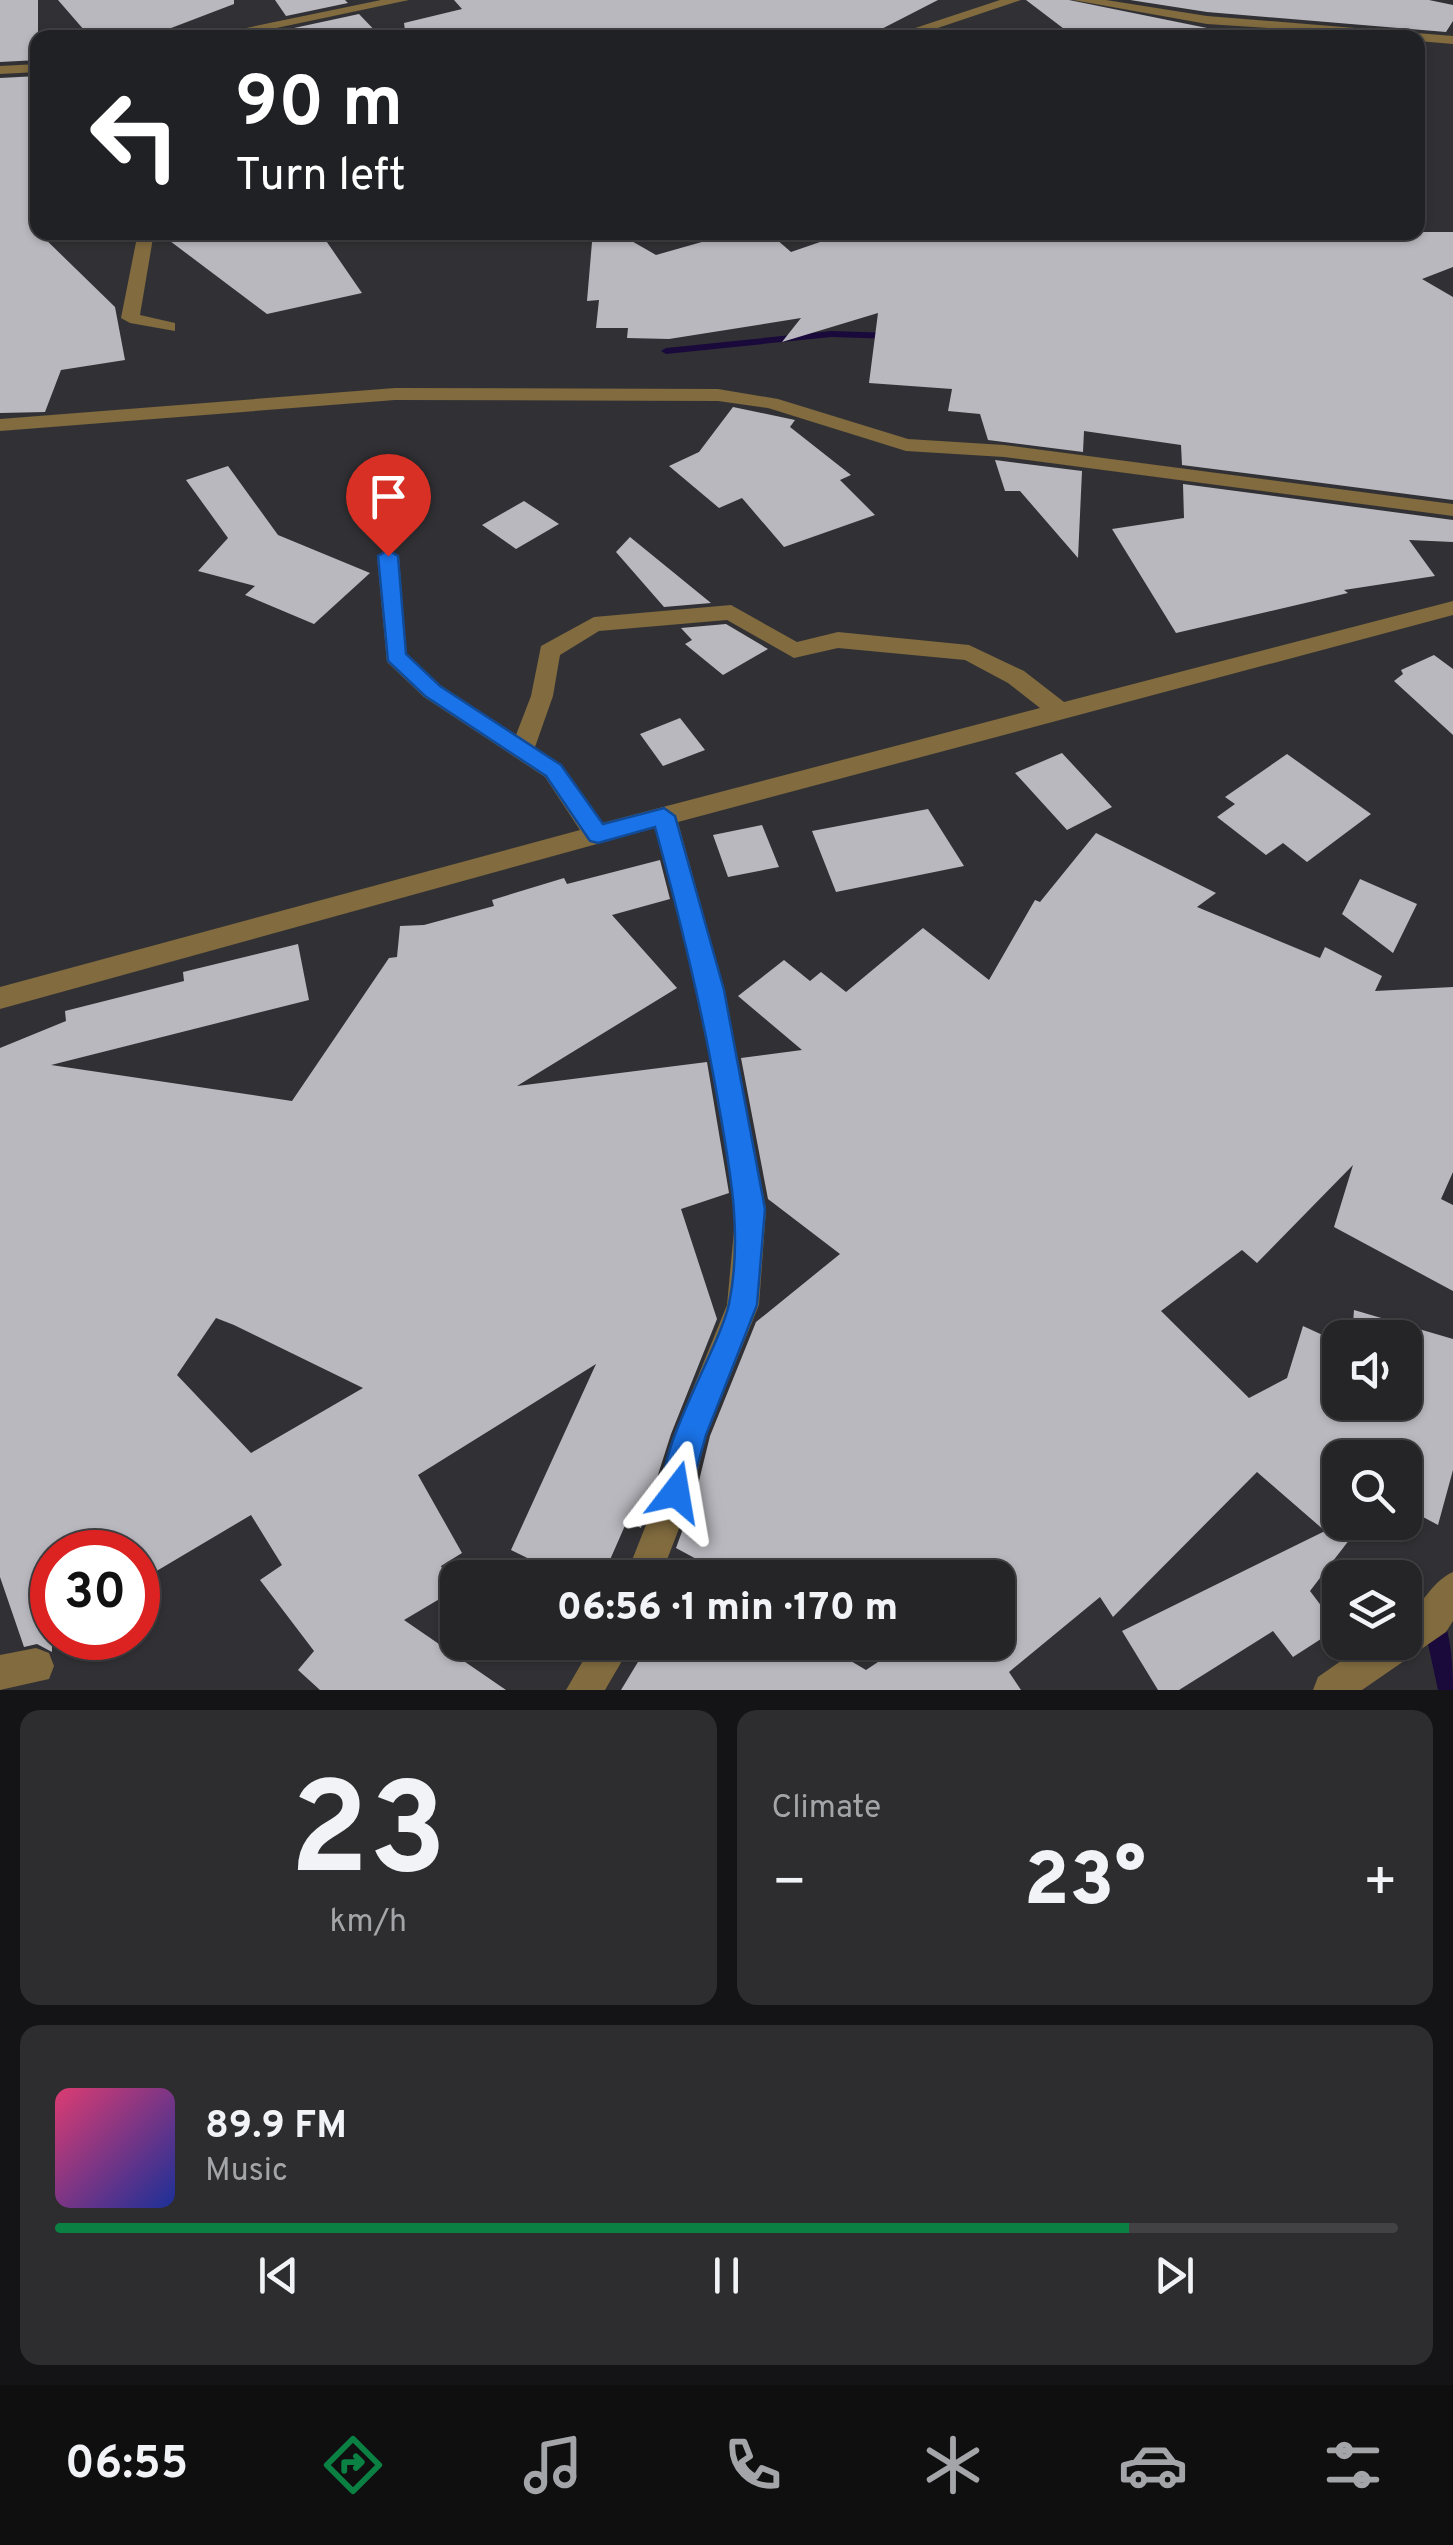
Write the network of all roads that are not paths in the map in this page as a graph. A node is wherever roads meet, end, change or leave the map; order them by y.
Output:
1 (402, 0) edge
2 (1014, 0) edge
3 (1083, 0) edge
4 (246, 30) edge
5 (918, 30) edge
6 (1330, 30) edge
7 (1425, 38) edge
8 (1453, 40) edge
9 (30, 68) edge
10 (0, 70) edge
11 (145, 240) edge
12 (169, 327) dead end
13 (0, 425) edge
14 (1453, 510) edge
15 (388, 556) dead end
16 (1453, 608) edge
17 (1059, 711) junction
18 (524, 747) junction
19 (664, 816) junction
20 (598, 834) junction
21 (0, 998) edge
22 (649, 1560) edge
23 (1453, 1590) edge
24 (1422, 1626) edge
25 (603, 1660) edge
26 (1374, 1660) edge
27 (36, 1666) dead end
28 (0, 1673) edge
29 (584, 1690) edge
30 (1332, 1690) edge

1 - 4 street
2 - 5 street
3 - 6 street
7 - 8 street
9 - 10 street
11 - 12 street
13 - 14 street
15 - 18 street
16 - 17 street
17 - 18 street
17 - 19 street
18 - 20 street
19 - 20 street
19 - 22 street
20 - 21 street
23 - 24 street
25 - 29 street
26 - 30 street
27 - 28 street

